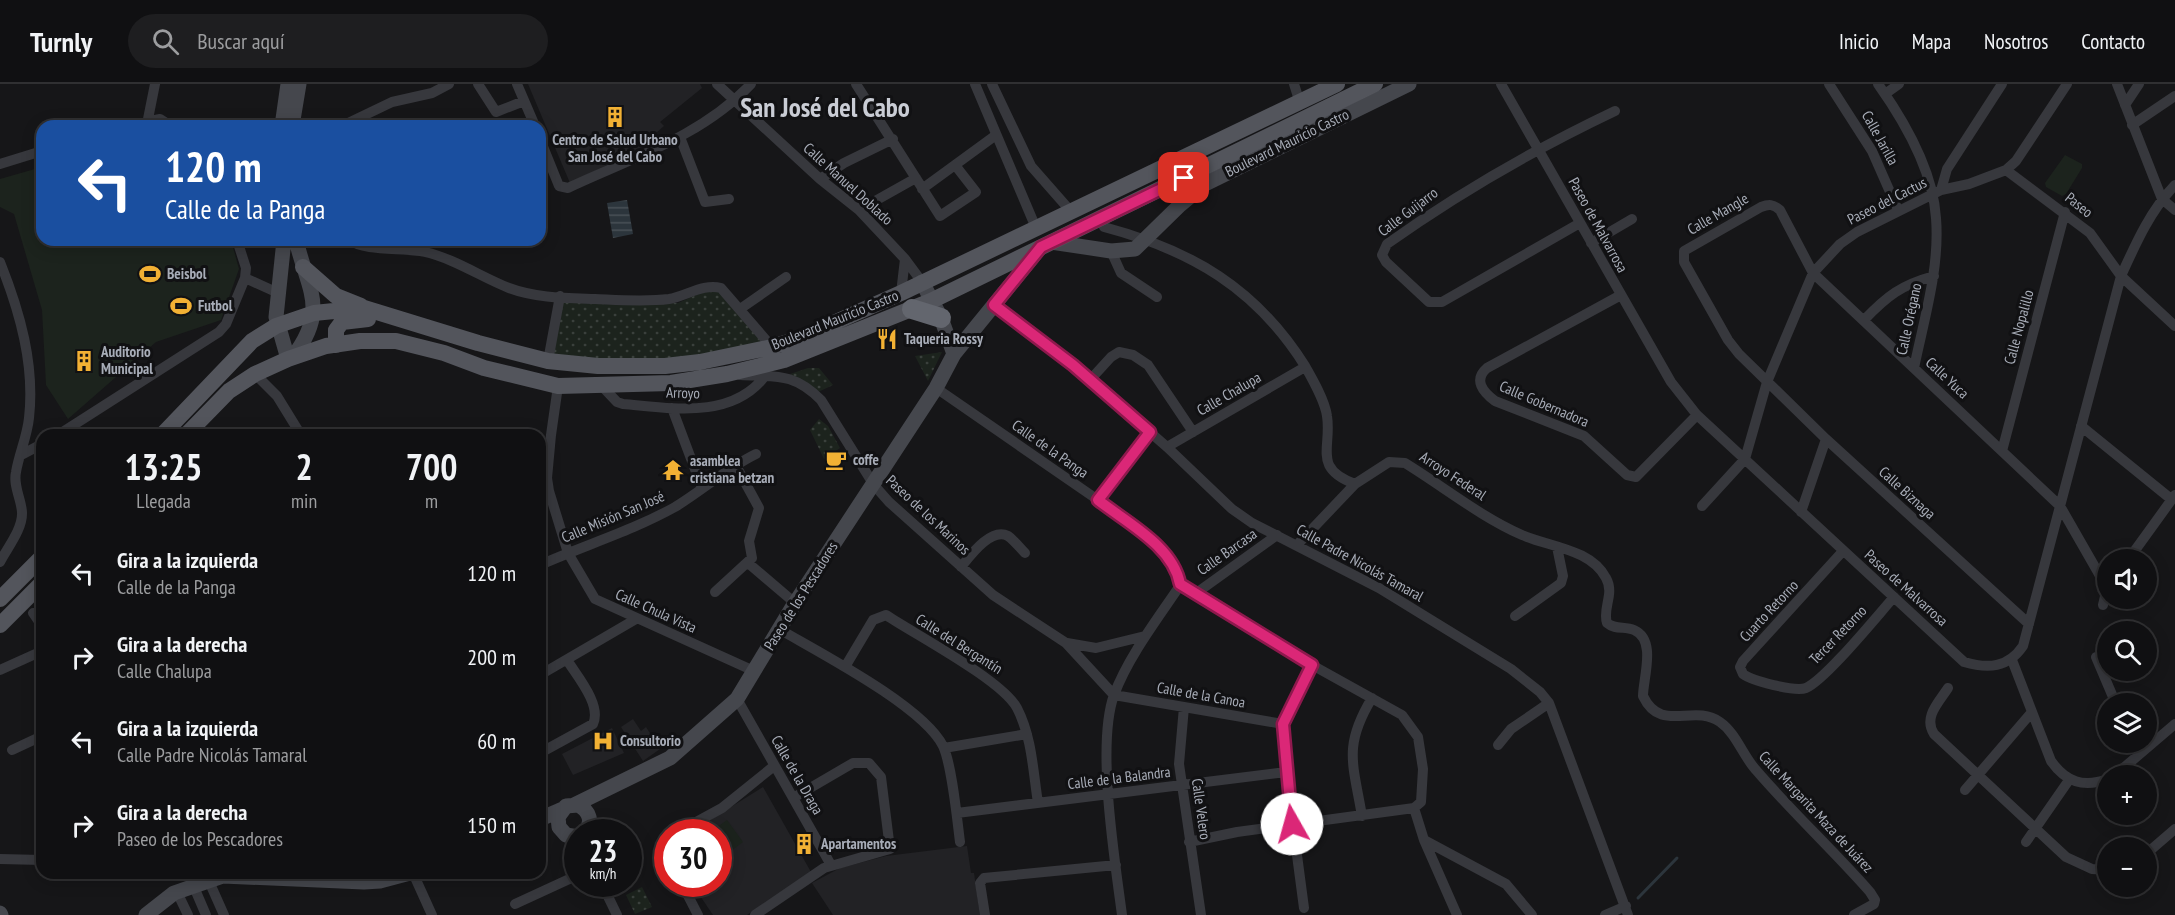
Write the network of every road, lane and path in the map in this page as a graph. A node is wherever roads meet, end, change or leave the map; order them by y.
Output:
1 (155, 84) edge
2 (288, 84) edge
3 (299, 84) edge
4 (448, 84) edge
5 (478, 84) edge
6 (517, 84) edge
7 (717, 84) edge
8 (751, 84) edge
9 (856, 84) edge
10 (975, 84) edge
11 (992, 84) edge
12 (1294, 84) edge
13 (1337, 84) edge
14 (1375, 84) edge
15 (1409, 84) edge
16 (1829, 84) edge
17 (1878, 84) edge
18 (1899, 84) edge
19 (2002, 84) edge
20 (2067, 84) edge
21 (2116, 84) edge
22 (2139, 84) edge
23 (1503, 86) edge
24 (1315, 88) edge
25 (1885, 94) junction
26 (2175, 96) edge
27 (524, 101) junction
28 (735, 101) junction
29 (1300, 103) junction
30 (2125, 105) junction
31 (1615, 111) dead end
32 (148, 119) junction
33 (145, 120) edge
34 (162, 120) edge
35 (283, 120) edge
36 (293, 120) edge
37 (354, 120) edge
38 (532, 120) edge
39 (2132, 125) junction
40 (996, 135) junction
41 (680, 137) junction
42 (893, 139) junction
43 (1538, 147) junction
44 (1245, 148) junction
45 (1273, 149) junction
46 (36, 153) edge
47 (546, 154) edge
48 (0, 164) edge
49 (955, 165) junction
50 (2006, 170) junction
51 (916, 178) junction
52 (820, 179) junction
53 (2175, 184) edge
54 (922, 189) junction
55 (1937, 193) junction
56 (729, 199) dead end
57 (2162, 199) junction
58 (1067, 207) dead end
59 (859, 210) junction
60 (1898, 210) junction
61 (2175, 210) edge
62 (2065, 212) junction
63 (1632, 219) dead end
64 (1580, 223) junction
65 (1104, 227) dead end
66 (1036, 228) junction
67 (1148, 239) junction
68 (1591, 243) junction
69 (1046, 245) junction
70 (239, 246) edge
71 (283, 246) edge
72 (298, 246) edge
73 (360, 246) edge
74 (1111, 251) junction
75 (905, 259) junction
76 (0, 262) edge
77 (303, 267) junction
78 (1813, 273) junction
79 (1934, 276) junction
80 (2121, 276) junction
81 (786, 277) dead end
82 (245, 278) junction
83 (922, 282) junction
84 (276, 292) junction
85 (1620, 295) junction
86 (560, 296) junction
87 (1157, 297) dead end
88 (906, 301) junction
89 (931, 301) junction
90 (994, 305) junction
91 (364, 308) junction
92 (740, 309) junction
93 (314, 313) junction
94 (941, 318) junction
95 (402, 319) junction
96 (1864, 320) junction
97 (276, 326) junction
98 (2175, 326) edge
99 (336, 345) junction
100 (772, 347) junction
101 (954, 354) junction
102 (290, 358) junction
103 (548, 361) junction
104 (1305, 367) junction
105 (1914, 368) junction
106 (255, 374) junction
107 (727, 374) junction
108 (765, 376) junction
109 (1090, 380) junction
110 (1767, 382) junction
111 (599, 383) junction
112 (558, 386) junction
113 (936, 388) junction
114 (672, 408) junction
115 (1697, 415) junction
116 (2082, 426) junction
117 (67, 429) edge
118 (168, 429) edge
119 (192, 429) edge
120 (297, 429) edge
121 (1150, 432) junction
122 (1193, 432) junction
123 (1826, 439) junction
124 (36, 447) edge
125 (1167, 447) junction
126 (2002, 451) junction
127 (756, 454) dead end
128 (21, 455) junction
129 (1745, 459) junction
130 (735, 464) junction
131 (546, 466) edge
132 (874, 484) junction
133 (1355, 484) junction
134 (546, 485) edge
135 (702, 488) junction
136 (2173, 497) edge
137 (1098, 500) junction
138 (1702, 506) dead end
139 (2060, 506) junction
140 (1801, 512) junction
141 (1277, 535) junction
142 (1297, 545) junction
143 (1557, 547) junction
144 (2136, 549) edge
145 (1843, 551) junction
146 (567, 553) junction
147 (1025, 553) dead end
148 (1588, 558) joint
149 (0, 562) edge
150 (546, 562) edge
151 (36, 563) edge
152 (748, 563) junction
153 (961, 567) junction
154 (2097, 571) edge
155 (1180, 584) junction
156 (36, 589) edge
157 (715, 592) dead end
158 (1195, 594) junction
159 (1894, 597) junction
160 (0, 599) edge
161 (795, 603) junction
162 (33, 613) dead end
163 (1515, 616) dead end
164 (36, 617) edge
165 (636, 619) junction
166 (2029, 624) junction
167 (0, 625) edge
168 (779, 629) junction
169 (1145, 636) junction
170 (1066, 643) junction
171 (36, 654) edge
172 (2096, 657) dead end
173 (567, 660) junction
174 (2012, 660) junction
175 (1312, 665) junction
176 (844, 667) junction
177 (0, 670) edge
178 (754, 671) junction
179 (546, 672) edge
180 (1948, 688) dead end
181 (1802, 689) joint
182 (2111, 693) edge
183 (1114, 696) junction
184 (1372, 698) junction
185 (737, 699) junction
186 (1549, 703) junction
187 (1184, 707) junction
188 (2032, 712) junction
189 (1283, 724) junction
190 (2175, 724) edge
191 (1028, 734) junction
192 (36, 739) edge
193 (1498, 745) dead end
194 (944, 748) junction
195 (12, 750) dead end
196 (546, 750) edge
197 (2138, 755) joint
198 (2127, 765) edge
199 (774, 766) junction
200 (1286, 772) junction
201 (1977, 774) junction
202 (2069, 780) junction
203 (2097, 781) edge
204 (1182, 785) junction
205 (1965, 790) dead end
206 (602, 792) junction
207 (1110, 794) junction
208 (793, 798) junction
209 (1038, 803) junction
210 (569, 807) junction
211 (1414, 808) junction
212 (957, 813) junction
213 (1362, 816) junction
214 (546, 817) edge
215 (582, 819) edge
216 (587, 819) edge
217 (702, 819) edge
218 (1292, 824) junction
219 (564, 825) edge
220 (546, 828) edge
221 (2035, 828) junction
222 (2175, 829) edge
223 (564, 831) edge
224 (1424, 840) junction
225 (960, 842) dead end
226 (1189, 842) junction
227 (2026, 842) dead end
228 (2157, 845) edge
229 (0, 859) edge
230 (36, 860) edge
231 (831, 865) junction
232 (1116, 865) junction
233 (2097, 869) edge
234 (197, 879) edge
235 (294, 879) edge
236 (388, 879) edge
237 (414, 879) edge
238 (564, 881) edge
239 (177, 891) junction
240 (608, 897) edge
241 (689, 897) edge
242 (515, 904) dead end
243 (1304, 908) dead end
244 (1629, 912) edge
245 (146, 915) edge
246 (188, 915) edge
247 (206, 915) edge
248 (224, 915) edge
249 (432, 915) edge
250 (617, 915) edge
251 (698, 915) edge
252 (755, 915) edge
253 (985, 915) edge
254 (1122, 915) edge
255 (1201, 915) edge
256 (1457, 915) edge
257 (1532, 915) edge
258 (1605, 915) edge
259 (1854, 915) edge

1 - 32 street
2 - 35 street
3 - 36 street
4 - 37 street
5 - 27 street
6 - 27 street
7 - 28 street, Calle Manuel Doblado
8 - 28 street
9 - 42 street
10 - 40 street
11 - 58 street
12 - 29 street
13 - 24 main road, Boulevard Mauricio Castro
14 - 44 main road, Boulevard Mauricio Castro
15 - 45 street, Boulevard Mauricio Castro
16 - 60 street, Calle Jarilla
17 - 25 street
18 - 25 street
19 - 55 street
20 - 50 street, Paseo del Cactus
21 - 30 street
22 - 30 street
23 - 43 street, Paseo de Malvarrosa
24 - 29 main road, Boulevard Mauricio Castro
25 - 55 street
26 - 39 street
27 - 38 street
28 - 41 street
28 - 52 street, Calle Manuel Doblado
29 - 66 main road, Boulevard Mauricio Castro
30 - 39 street
31 - 43 street
32 - 33 street
32 - 34 street
39 - 57 street
40 - 49 street
40 - 66 street
41 - 47 street
41 - 56 street
42 - 51 street
42 - 52 street
43 - 64 street, Paseo de Malvarrosa
43 - 64 street, Calle Guijarro
44 - 45 main road
44 - 69 main road, Boulevard Mauricio Castro
45 - 67 street, Boulevard Mauricio Castro
46 - 48 street
49 - 54 street
49 - 54 street
50 - 55 street, Paseo del Cactus
50 - 62 street, Paseo
51 - 54 street
51 - 59 street
52 - 59 street, Calle Manuel Doblado
53 - 57 street
55 - 60 street, Paseo del Cactus
55 - 79 street, Calle Orégano
57 - 61 street
57 - 80 street
59 - 75 street, Calle Manuel Doblado
60 - 78 street, Paseo del Cactus
62 - 80 street, Paseo
62 - 126 street, Calle Nopalillo
63 - 68 street
64 - 68 street, Paseo de Malvarrosa
65 - 67 street
66 - 83 main road, Boulevard Mauricio Castro
67 - 74 street
67 - 104 street
68 - 85 street, Paseo de Malvarrosa
69 - 74 street
69 - 89 main road, Boulevard Mauricio Castro
69 - 90 street, Paseo de los Pescadores
70 - 82 street
71 - 84 street
72 - 77 street
73 - 86 street
74 - 87 street
75 - 83 street, Calle Manuel Doblado
75 - 88 street
76 - 128 street
77 - 91 main road
77 - 93 street
78 - 96 street, Calle Yuca
78 - 110 street, Paseo del Cactus
78 - 110 street, Calle Mangle
79 - 96 street, Calle Orégano
79 - 105 street, Calle Orégano
80 - 98 street, Paseo
80 - 116 street
81 - 92 street
82 - 84 street
82 - 117 street
83 - 88 main road, Boulevard Mauricio Castro
83 - 89 street
84 - 97 street
85 - 115 street, Paseo de Malvarrosa
85 - 115 street, Calle Gobernadora
86 - 92 street
86 - 103 street
88 - 89 main road, Boulevard Mauricio Castro
88 - 94 highway
88 - 100 main road, Boulevard Mauricio Castro
88 - 107 main road, Boulevard Mauricio Castro
89 - 94 street
90 - 101 street, Paseo de los Pescadores
90 - 109 street, Calle Padre Nicolás Tamaral
91 - 93 main road, Boulevard Mauricio Castro
91 - 95 main road, Boulevard Mauricio Castro
92 - 100 street
93 - 97 main road, Boulevard Mauricio Castro
93 - 102 street
94 - 101 street
95 - 99 main road
95 - 103 main road, Boulevard Mauricio Castro
96 - 105 street, Calle Yuca
97 - 102 street
97 - 118 main road, Boulevard Mauricio Castro
99 - 102 main road, Boulevard Mauricio Castro
99 - 112 main road, Boulevard Mauricio Castro
100 - 103 main road, Boulevard Mauricio Castro
101 - 113 street, Paseo de los Pescadores
102 - 106 main road, Boulevard Mauricio Castro
104 - 122 street, Calle Chalupa
104 - 133 street
105 - 126 street, Calle Yuca
106 - 119 main road, Boulevard Mauricio Castro
106 - 120 street
107 - 108 street, Paseo de los Marinos
107 - 111 main road, Boulevard Mauricio Castro
108 - 114 street, Arroyo
108 - 132 street, Paseo de los Marinos
109 - 121 street, Calle Padre Nicolás Tamaral
109 - 122 street
110 - 123 street, Calle Biznaga
110 - 129 street, Paseo del Cactus
111 - 112 main road, Boulevard Mauricio Castro
111 - 114 street, Arroyo
112 - 131 street
113 - 132 street, Paseo de los Pescadores
113 - 137 street, Calle de la Panga
114 - 135 street
115 - 129 street, Paseo de Malvarrosa
116 - 136 street
116 - 139 street
121 - 125 street, Calle Padre Nicolás Tamaral
121 - 137 street
122 - 125 street, Calle Chalupa
123 - 140 street
123 - 166 street, Calle Biznaga
124 - 128 street
125 - 141 street, Calle Padre Nicolás Tamaral
126 - 139 street, Calle Yuca
127 - 130 street, Calle Misión San José
128 - 149 street
129 - 138 street
129 - 140 street, Paseo de Malvarrosa
130 - 135 street, Calle Misión San José
130 - 152 street
132 - 153 street, Paseo de los Marinos
132 - 161 street, Paseo de los Pescadores
133 - 142 street
133 - 143 street, Arroyo Federal
134 - 146 street, Calle Chula Vista
135 - 146 street, Calle Misión San José
136 - 144 street
137 - 155 street, Calle de la Panga
139 - 154 street, Calle Yuca
139 - 166 street
140 - 145 street, Paseo de Malvarrosa
141 - 142 street, Calle Padre Nicolás Tamaral
141 - 158 street, Calle Barcasa
142 - 186 street, Calle Padre Nicolás Tamaral
143 - 148 street, Arroyo Federal
143 - 163 street
145 - 159 street, Paseo de Malvarrosa
145 - 181 street, Cuarto Retorno
146 - 150 street, Calle Misión San José
146 - 165 street, Calle Chula Vista
147 - 153 street
148 - 259 street, Calle Margarita Maza de Juárez
151 - 160 main road
152 - 157 street
152 - 161 street
153 - 170 street, Paseo de los Marinos
155 - 158 street
155 - 169 street
156 - 167 main road
158 - 175 street
159 - 174 street, Paseo de Malvarrosa
159 - 181 street, Tercer Retorno
161 - 168 street, Paseo de los Pescadores
162 - 164 street
165 - 173 street
165 - 178 street, Calle Chula Vista
166 - 174 street
168 - 176 street
168 - 178 street, Paseo de los Pescadores
169 - 170 street
169 - 183 street
170 - 183 street, Paseo de los Marinos
171 - 177 street
172 - 182 street
173 - 179 street
173 - 196 street
174 - 188 street
175 - 184 street
175 - 189 street
176 - 191 street, Calle del Bergantín
176 - 194 street
178 - 185 street, Paseo de los Pescadores
180 - 201 street
183 - 187 street, Calle de la Canoa
183 - 207 street
184 - 211 street
184 - 213 street
185 - 199 street, Calle de la Draga
185 - 206 street, Paseo de los Pescadores
186 - 193 street
186 - 244 street, Calle Padre Nicolás Tamaral
187 - 189 street, Calle de la Canoa
187 - 204 street, Calle Velero
188 - 201 street
188 - 202 street
189 - 200 street
190 - 197 street
191 - 194 street
191 - 209 street, Calle del Bergantín
192 - 195 street
194 - 212 street
197 - 198 street
199 - 208 street, Calle de la Draga
199 - 217 street
200 - 204 street, Calle de la Balandra
200 - 218 street
201 - 205 street
201 - 221 street
202 - 203 street
202 - 221 street
204 - 207 street, Calle de la Balandra
204 - 226 street, Calle Velero
206 - 210 street, Paseo de los Pescadores
206 - 216 street
207 - 209 street, Calle de la Balandra
207 - 232 street
208 - 231 street, Calle de la Draga
208 - 231 street
209 - 212 street, Calle de la Balandra
210 - 214 street, Paseo de los Pescadores
210 - 215 street
210 - 219 street
211 - 213 street
211 - 224 street
212 - 225 street
213 - 218 street
218 - 226 street
218 - 243 street
220 - 223 street
221 - 227 street
221 - 233 street
222 - 228 street
224 - 256 street
224 - 257 street
226 - 255 street, Calle Velero
229 - 230 street
231 - 252 street
232 - 253 street
232 - 254 street
234 - 239 street
234 - 247 street
234 - 248 street
235 - 236 street
237 - 249 street
238 - 242 street
239 - 245 street
239 - 246 street
240 - 250 street
241 - 251 street
244 - 258 street

